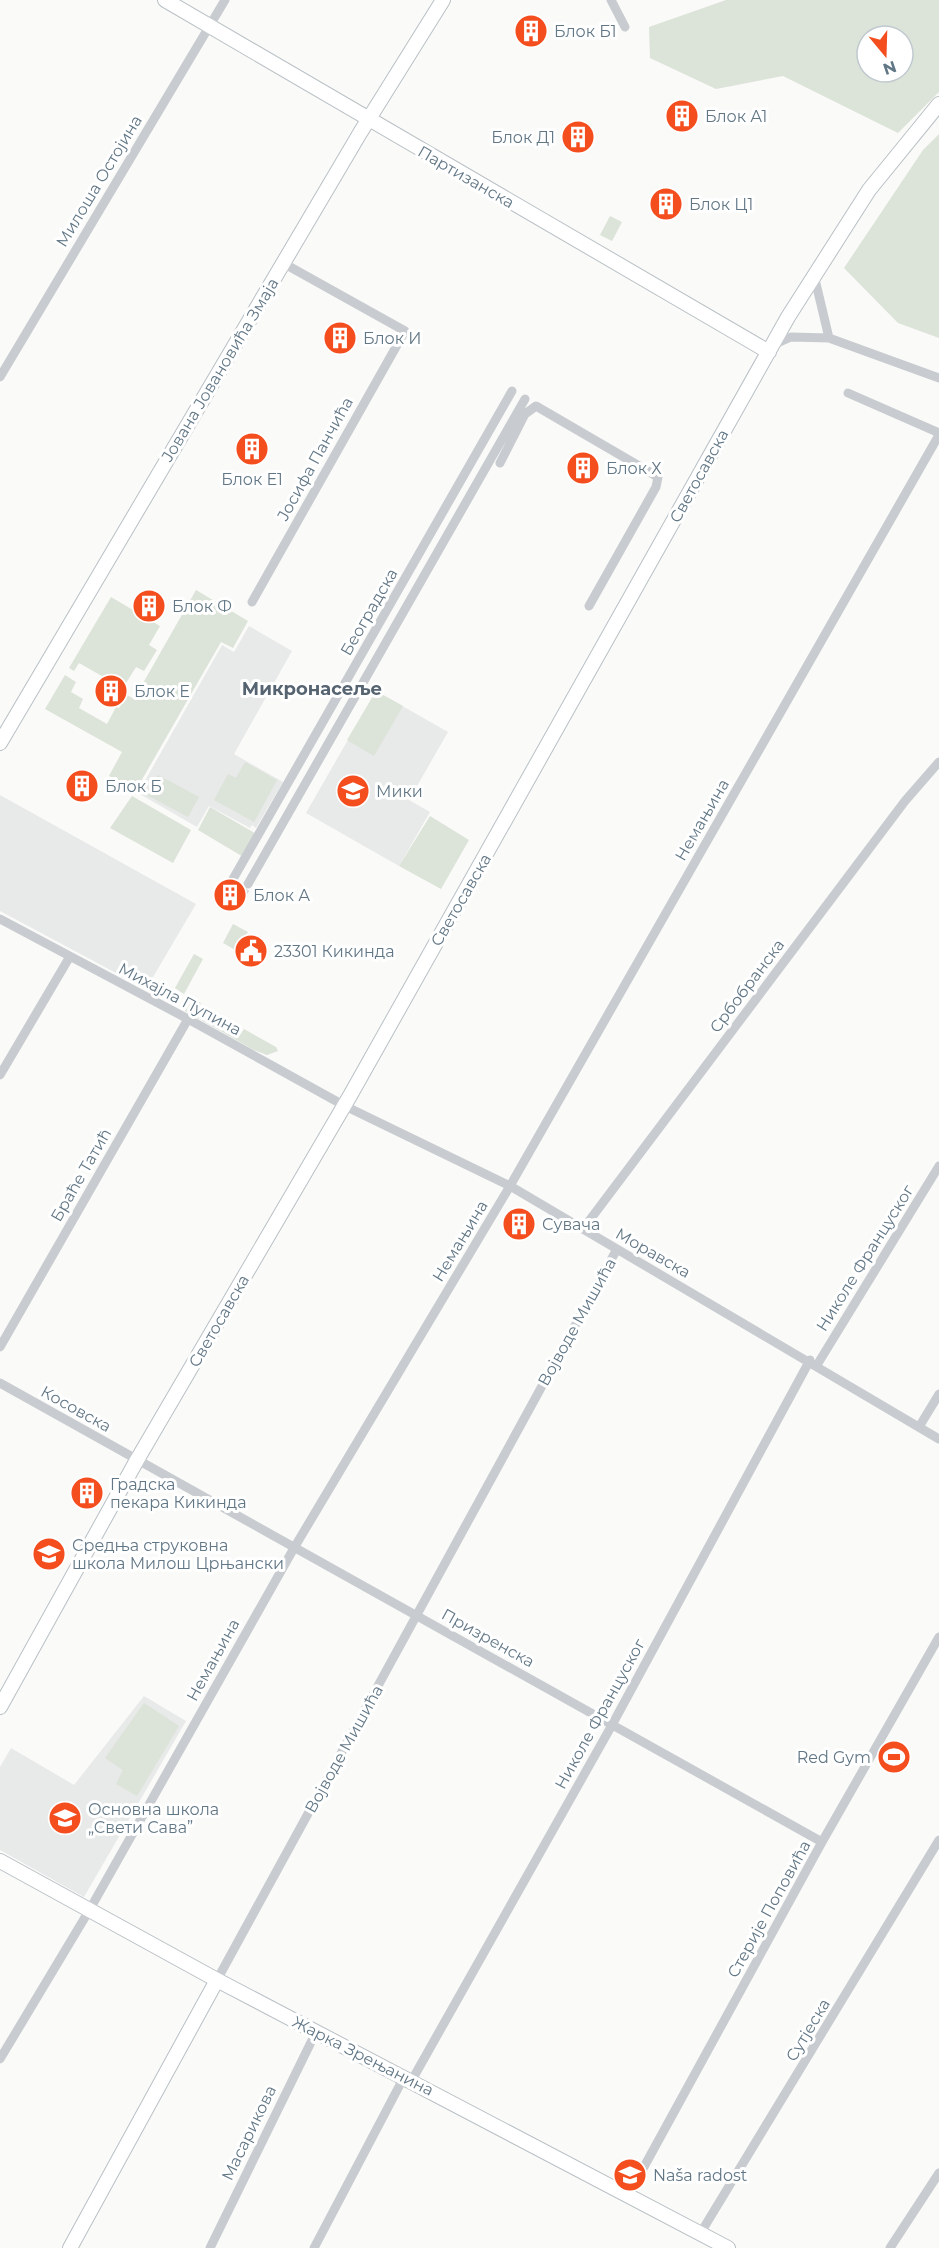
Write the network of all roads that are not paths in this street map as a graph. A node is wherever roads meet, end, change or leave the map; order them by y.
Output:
1 (165, 0) edge
2 (225, 0) edge
3 (443, 0) edge
4 (611, 0) edge
5 (209, 26) junction
6 (625, 27) dead end
7 (939, 104) edge
8 (368, 120) junction
9 (283, 263) junction
10 (814, 275) junction
11 (830, 338) junction
12 (771, 348) junction
13 (0, 377) edge
14 (939, 378) edge
15 (512, 391) dead end
16 (848, 393) dead end
17 (525, 399) dead end
18 (939, 434) edge
19 (500, 463) dead end
20 (252, 602) dead end
21 (589, 606) dead end
22 (0, 743) edge
23 (939, 762) edge
24 (233, 879) tunnel mouth
25 (248, 884) tunnel mouth
26 (0, 919) edge
27 (69, 957) junction
28 (188, 1019) junction
29 (0, 1075) edge
30 (345, 1106) junction
31 (939, 1166) edge
32 (510, 1186) junction
33 (583, 1229) junction
34 (617, 1249) junction
35 (0, 1347) edge
36 (813, 1363) junction
37 (0, 1383) edge
38 (939, 1394) edge
39 (919, 1427) junction
40 (939, 1439) edge
41 (137, 1460) junction
42 (294, 1548) junction
43 (417, 1615) junction
44 (939, 1637) edge
45 (0, 1707) edge
46 (612, 1725) junction
47 (939, 1840) edge
48 (822, 1842) junction
49 (0, 1861) edge
50 (90, 1910) junction
51 (217, 1980) junction
52 (316, 2031) junction
53 (0, 2059) edge
54 (408, 2078) junction
55 (938, 2176) edge
56 (628, 2196) junction
57 (700, 2234) junction
58 (70, 2248) edge
59 (210, 2248) edge
60 (314, 2248) edge
61 (728, 2248) edge
62 (890, 2248) edge

1 - 5 street, Партизанска
2 - 5 street, Милоша Остојина
3 - 8 street, Јована Јовановића Змаја
4 - 6 street
5 - 8 street, Партизанска
5 - 13 street, Милоша Остојина
7 - 10 street, Светосавска
8 - 9 street, Јована Јовановића Змаја
8 - 12 street, Партизанска
9 - 20 street, Јосифа Панчића
9 - 22 street, Јована Јовановића Змаја
10 - 11 street
10 - 12 street, Светосавска
11 - 12 street
11 - 14 street
12 - 30 street, Светосавска
15 - 24 street, Београдска
16 - 18 street
17 - 25 street, Београдска
18 - 32 street, Немањина
19 - 21 street
23 - 33 street, Србобранска
26 - 27 street, Михајла Пупина
27 - 28 street, Михајла Пупина
27 - 29 street
28 - 30 street, Михајла Пупина
28 - 35 street, Браће Татић
30 - 32 street, Моравска
30 - 41 street, Светосавска
31 - 36 street, Николе Француског
32 - 33 street, Моравска
32 - 42 street, Немањина
33 - 34 street, Моравска
34 - 36 street, Моравска
34 - 43 street, Војводе Мишића
36 - 39 street, Моравска
36 - 46 street, Николе Француског
37 - 41 street, Косовска
38 - 39 street
39 - 40 street, Моравска
41 - 42 street, Призренска
41 - 45 street, Светосавска
42 - 43 street, Призренска
42 - 50 street, Немањина
43 - 46 street, Призренска
43 - 51 street, Војводе Мишића
44 - 48 street, Стерије Поповића
46 - 48 street, Призренска
46 - 54 street, Николе Француског
47 - 57 street, Сутјеска
48 - 56 street, Стерије Поповића
49 - 50 street, Жарка Зрењанина
50 - 51 street, Жарка Зрењанина
50 - 53 street, Немањина
51 - 52 street, Жарка Зрењанина
51 - 58 street, Војводе Мишића
52 - 54 street, Жарка Зрењанина
52 - 59 street, Масарикова
54 - 56 street, Жарка Зрењанина
54 - 60 street, Николе Француског
55 - 62 street
56 - 57 street, Жарка Зрењанина
57 - 61 street, Жарка Зрењанина

